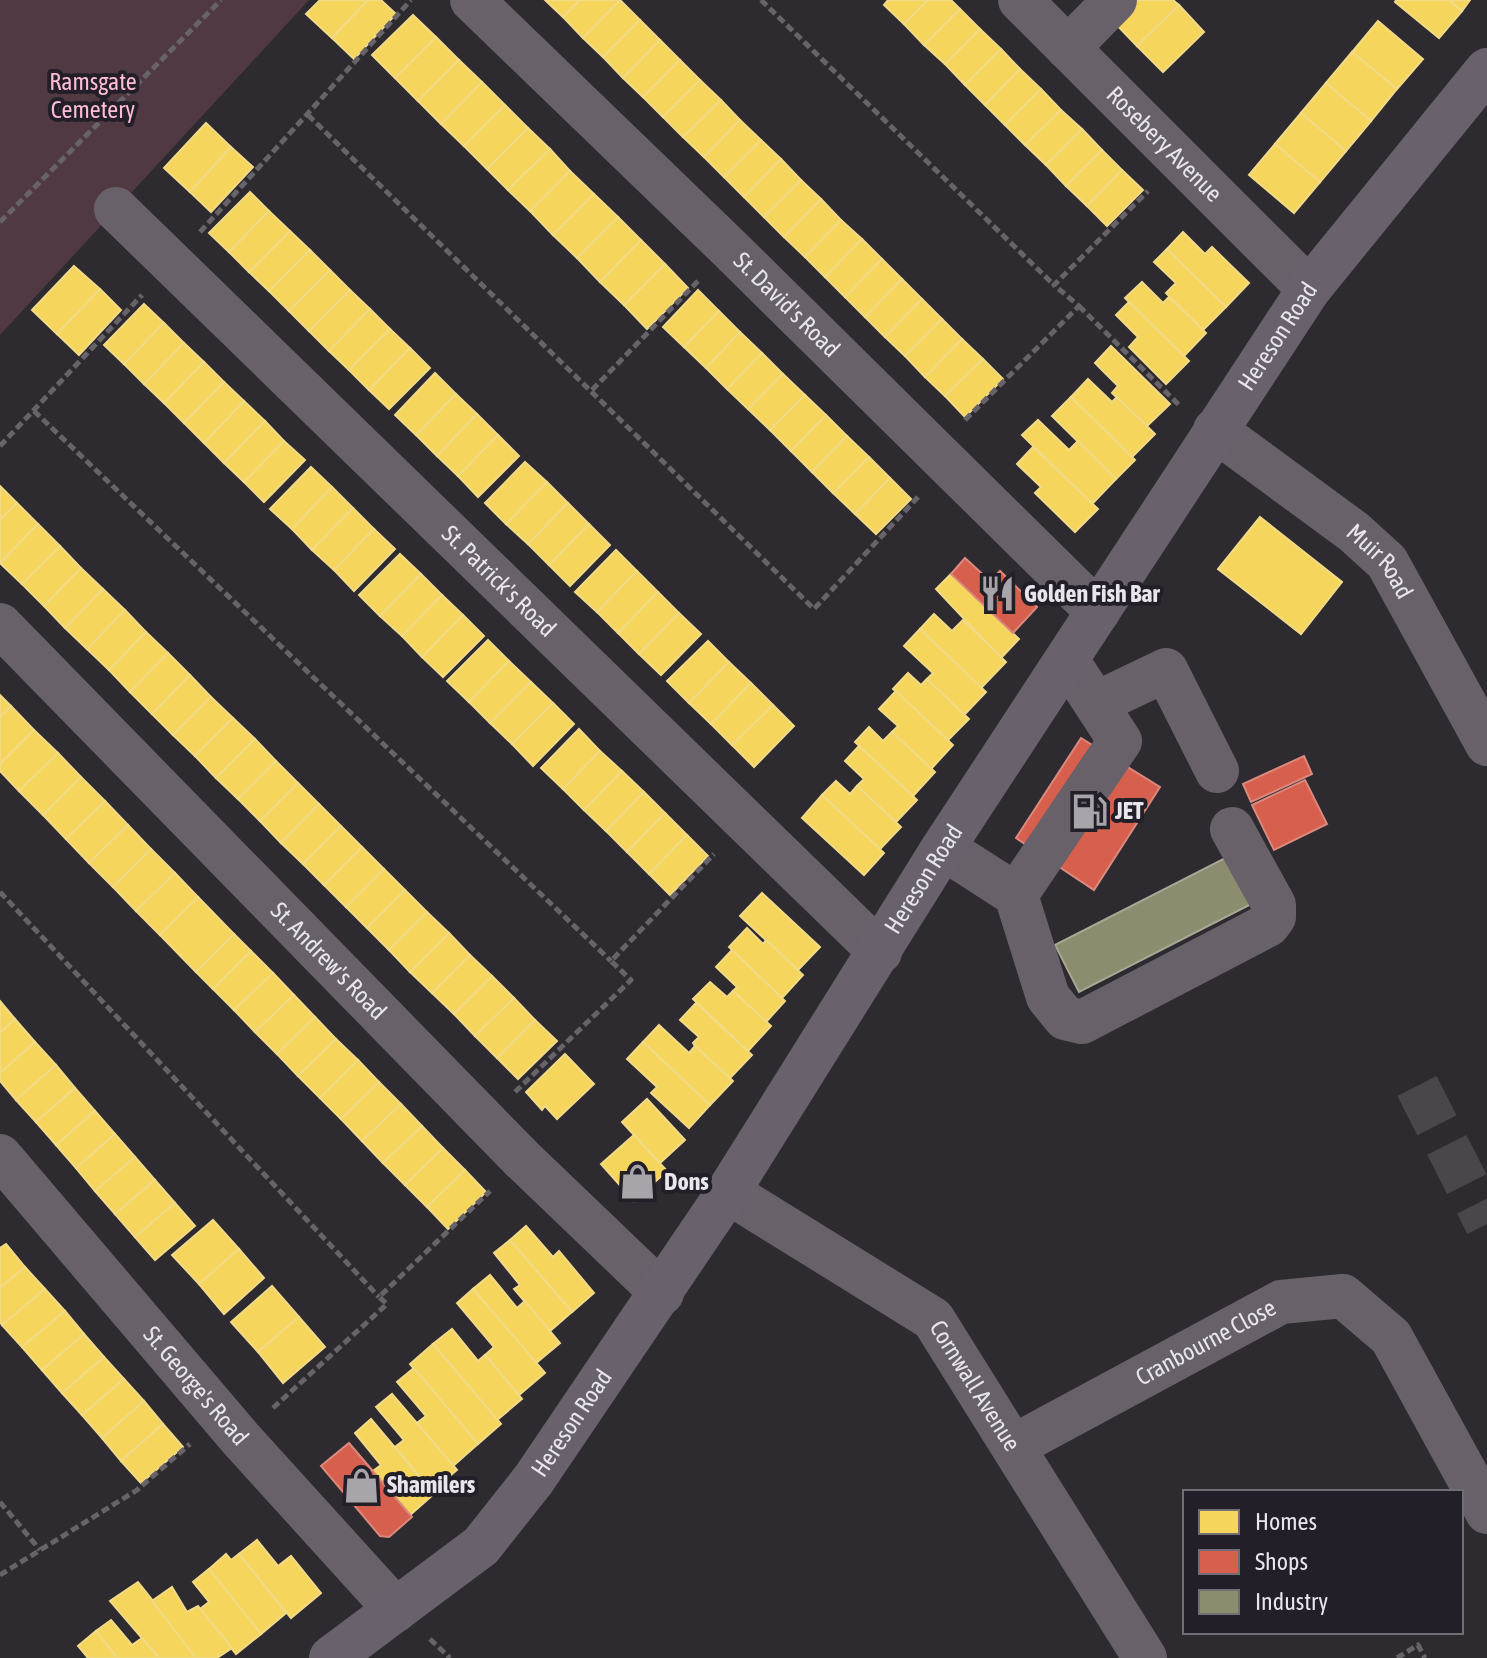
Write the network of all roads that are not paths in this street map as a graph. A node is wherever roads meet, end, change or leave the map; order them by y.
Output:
1 (472, 0) edge
2 (1020, 0) edge
3 (1115, 0) edge
4 (1068, 48) junction
5 (1487, 70) edge
6 (116, 209) dead end
7 (1309, 289) junction
8 (1215, 430) junction
9 (1098, 612) junction
10 (0, 625) edge
11 (1067, 660) junction
12 (1097, 703) junction
13 (1487, 744) edge
14 (1217, 771) dead end
15 (1232, 829) dead end
16 (943, 848) junction
17 (1016, 895) junction
18 (880, 952) junction
19 (0, 1156) edge
20 (728, 1192) junction
21 (662, 1293) junction
22 (1014, 1446) junction
23 (1487, 1512) edge
24 (396, 1610) junction
25 (331, 1658) edge
26 (1145, 1658) edge

1 - 9 street, St. David's Road
2 - 4 street, Rosebery Avenue
3 - 4 street
4 - 7 street, Rosebery Avenue
5 - 7 main road, Hereson Road
6 - 18 street, St. Patrick's Road
7 - 8 main road, Hereson Road
8 - 9 main road, Hereson Road
8 - 13 street, Muir Road
9 - 11 main road, Hereson Road
10 - 21 street, St. Andrew's Road
11 - 12 street
11 - 16 main road, Hereson Road
12 - 14 street
12 - 17 street
15 - 17 street
16 - 17 street
16 - 18 main road, Hereson Road
18 - 20 main road, Hereson Road
19 - 24 street, St. George's Road
20 - 21 main road, Hereson Road
20 - 22 street, Cornwall Avenue
21 - 24 main road, Hereson Road
22 - 23 street, Cranbourne Close
22 - 26 street, Cornwall Avenue
24 - 25 main road, Hereson Road

